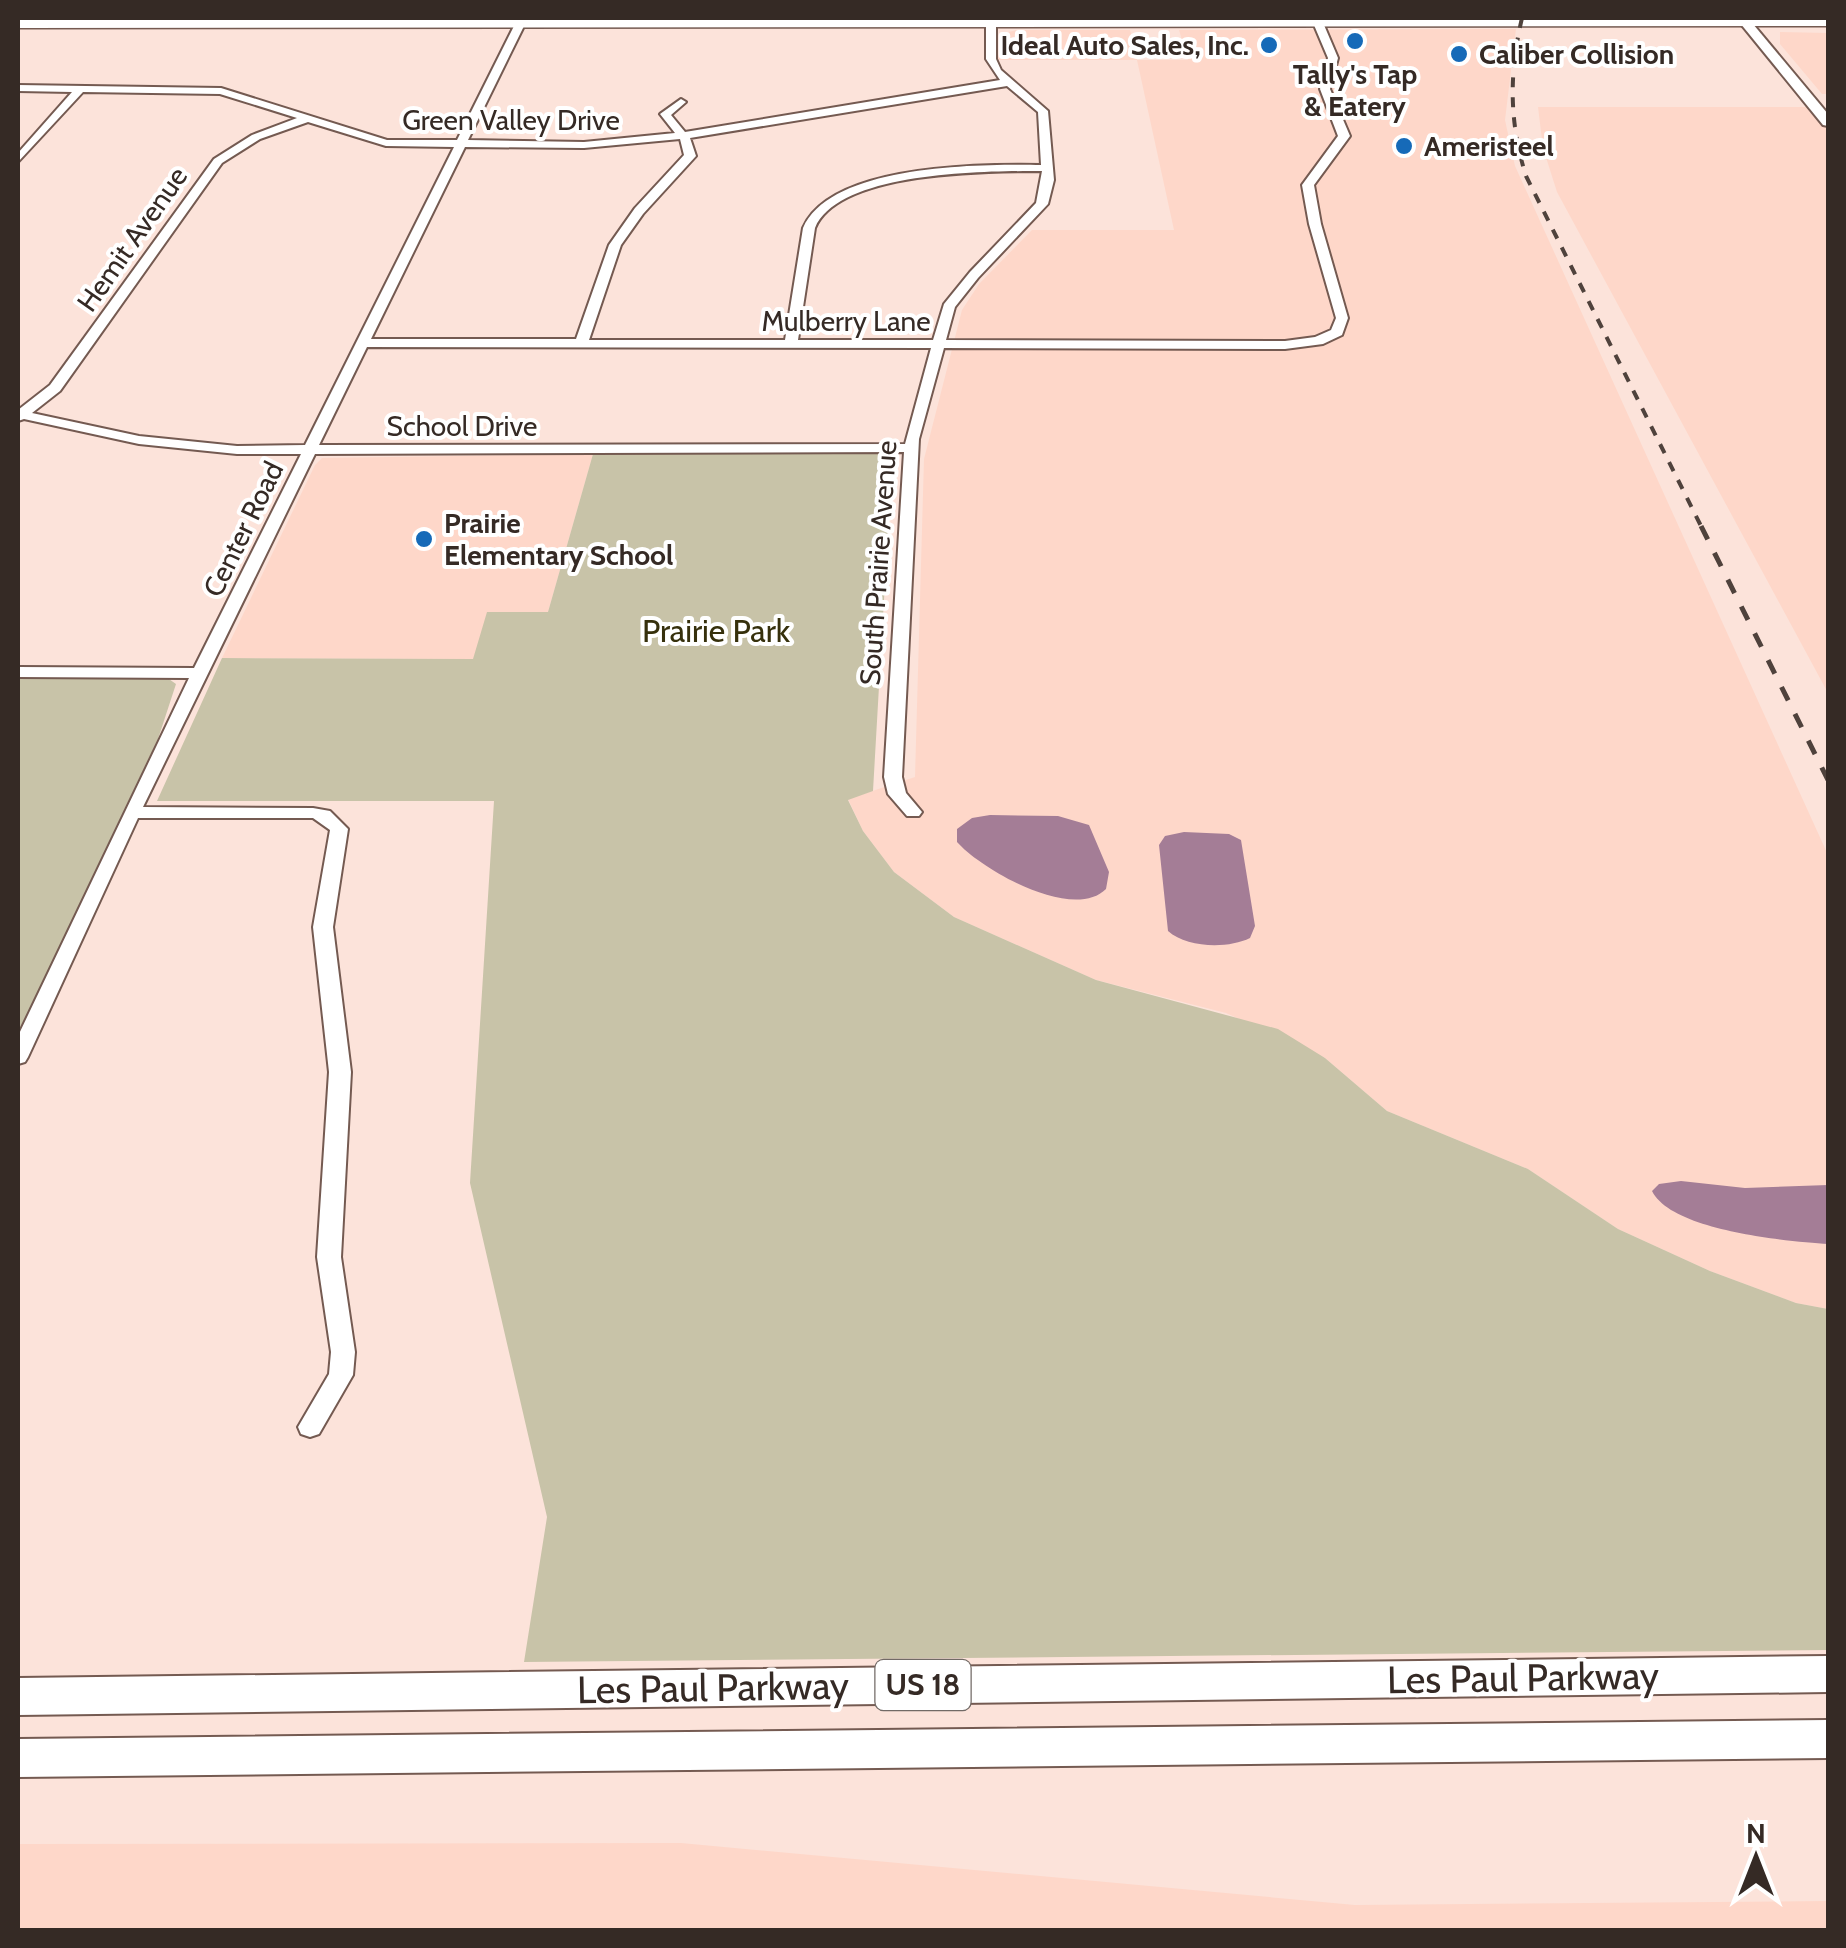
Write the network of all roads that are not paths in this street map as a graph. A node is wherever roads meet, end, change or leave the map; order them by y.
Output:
1 (197, 21) edge
2 (18, 22) edge
3 (991, 22) edge
4 (1745, 22) edge
5 (1828, 24) edge
6 (1319, 25) junction
7 (520, 26) junction
8 (1009, 82) junction
9 (18, 88) edge
10 (81, 88) junction
11 (681, 102) dead end
12 (1822, 106) edge
13 (308, 118) junction
14 (1828, 122) edge
15 (680, 136) junction
16 (18, 142) edge
17 (32, 143) junction
18 (461, 145) junction
19 (18, 159) edge
20 (1047, 168) junction
21 (362, 343) junction
22 (581, 344) junction
23 (791, 346) junction
24 (935, 347) junction
25 (19, 415) edge
26 (910, 448) junction
27 (309, 451) junction
28 (18, 672) edge
29 (200, 672) junction
30 (132, 812) junction
31 (913, 812) dead end
32 (18, 1057) edge
33 (310, 1427) dead end
34 (1828, 1674) edge
35 (274, 1694) junction
36 (18, 1697) edge
37 (18, 1716) edge
38 (1828, 1739) edge
39 (18, 1758) edge

1 - 2 main road
1 - 7 main road
3 - 6 main road
3 - 7 main road
3 - 8 street, South Prairie Avenue
4 - 5 main road
4 - 6 main road
4 - 12 street
6 - 24 street, Mulberry Lane
7 - 18 street, Center Road
8 - 15 street, Green Valley Drive
8 - 20 street, South Prairie Avenue
9 - 10 street, Green Valley Drive
10 - 13 street, Green Valley Drive
10 - 17 street
11 - 15 street
12 - 14 street
13 - 18 street, Green Valley Drive
13 - 25 street, Hemit Avenue
15 - 18 street, Green Valley Drive
15 - 22 street
16 - 17 street
17 - 19 street
18 - 21 street, Center Road
20 - 23 street
20 - 24 street, South Prairie Avenue
21 - 22 street, Mulberry Lane
21 - 27 street, Center Road
22 - 23 street, Mulberry Lane
23 - 24 street, Mulberry Lane
24 - 26 street, South Prairie Avenue
25 - 27 street, School Drive
26 - 27 street, School Drive
26 - 31 street, South Prairie Avenue
27 - 29 street, Center Road
28 - 29 street
29 - 30 street, Center Road
30 - 32 street, Center Road
30 - 33 street
34 - 35 main road, Les Paul Parkway / US 18
35 - 36 main road, Les Paul Parkway / US 18
35 - 37 main road
38 - 39 main road, Les Paul Parkway / US 18

